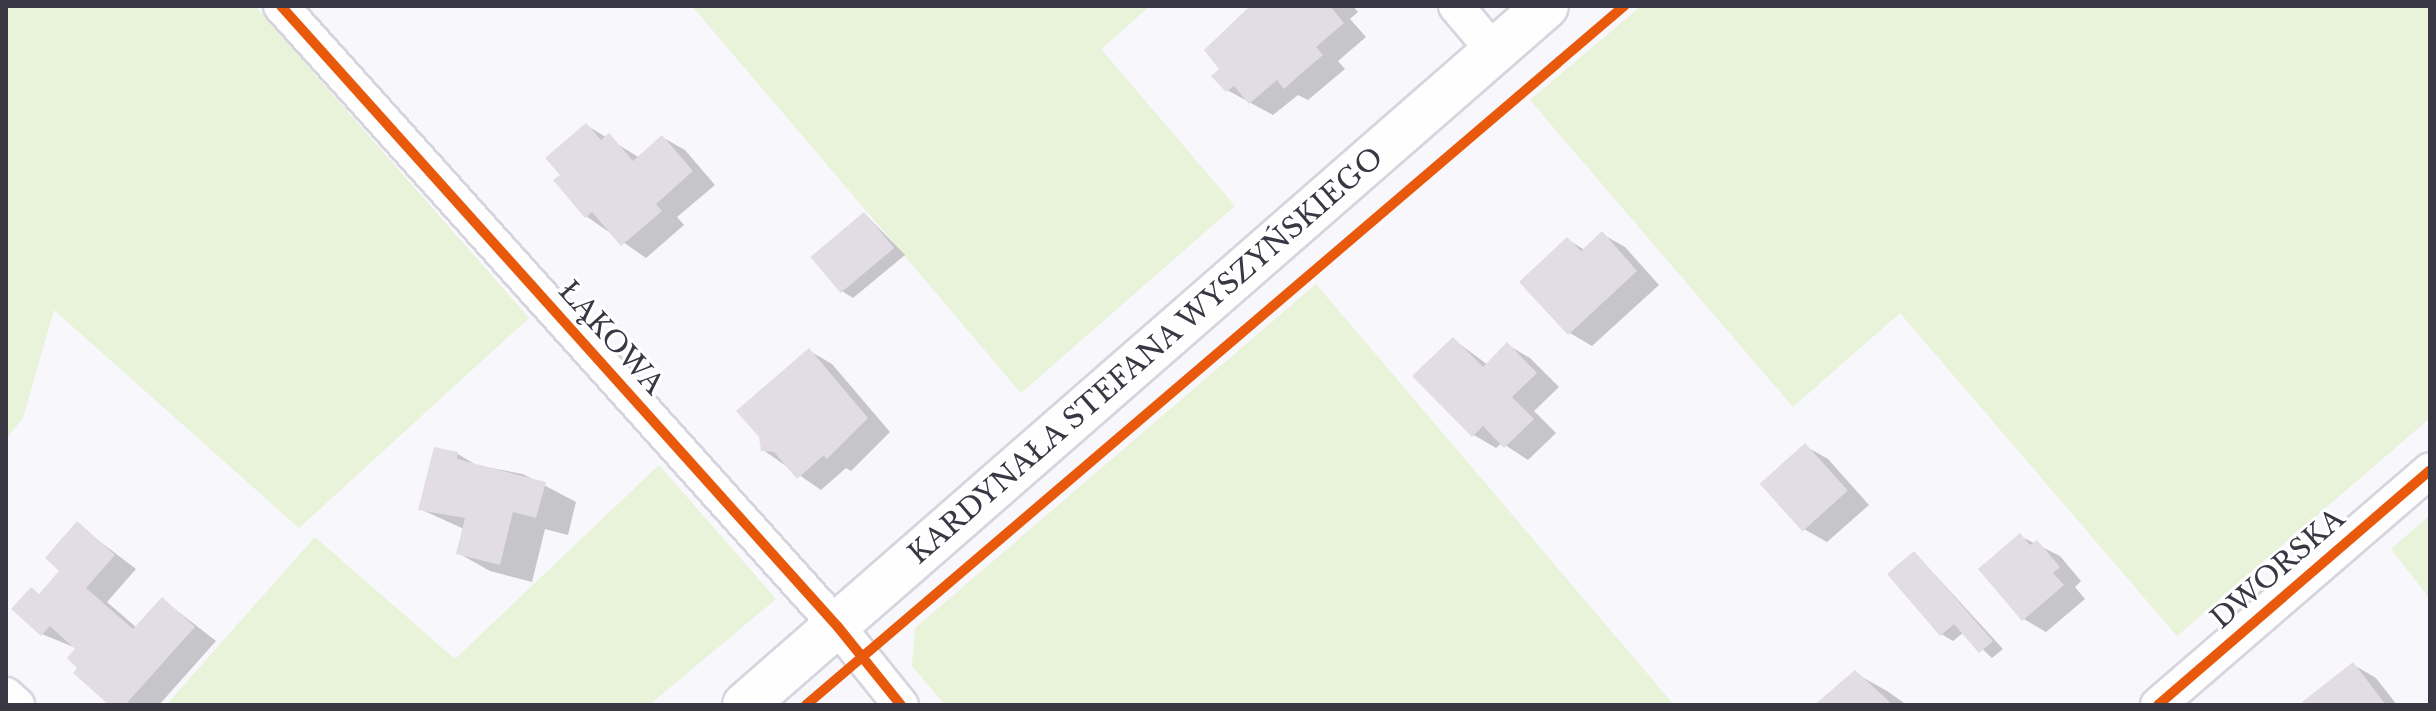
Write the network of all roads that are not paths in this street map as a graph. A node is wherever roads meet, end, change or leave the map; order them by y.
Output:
1 (281, 6) edge
2 (1456, 6) edge
3 (1546, 6) edge
4 (1493, 50) junction
5 (2430, 470) edge
6 (838, 627) junction
7 (6, 695) edge
8 (17, 705) edge
9 (745, 705) edge
10 (901, 705) edge
11 (2158, 705) edge

1 - 6 street, ŁĄKOWA
2 - 4 street
3 - 4 main road, KARDYNAŁA STEFANA WYSZYŃSKIEGO
4 - 6 main road, KARDYNAŁA STEFANA WYSZYŃSKIEGO
5 - 11 street, DWORSKA
6 - 9 main road, KARDYNAŁA STEFANA WYSZYŃSKIEGO
6 - 10 street, ŁĄKOWA
7 - 8 street

